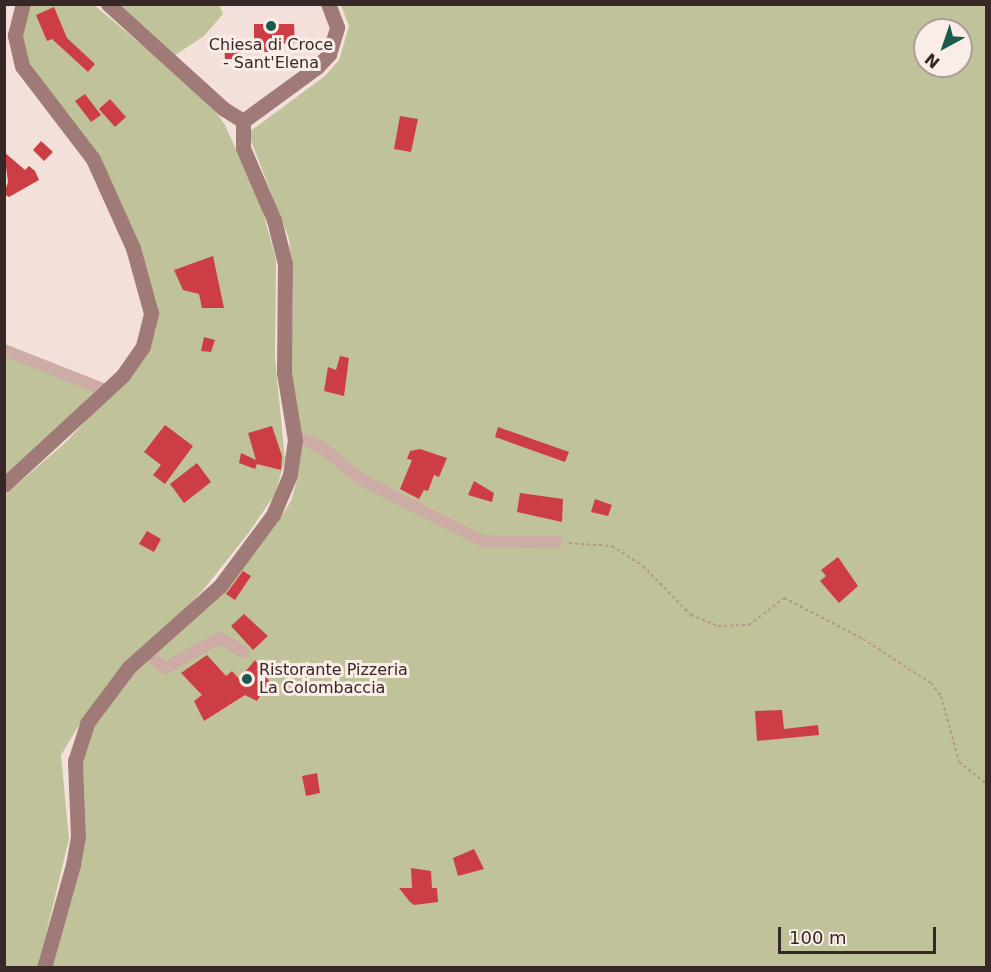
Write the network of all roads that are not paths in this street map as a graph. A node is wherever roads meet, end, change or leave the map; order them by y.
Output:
1 (23, 4) edge
2 (108, 4) edge
3 (328, 4) edge
4 (243, 121) junction
5 (4, 350) edge
6 (108, 391) junction
7 (294, 435) junction
8 (4, 486) edge
9 (557, 542) road end
10 (243, 651) dead end
11 (145, 652) junction
12 (44, 968) edge

1 - 6 street
2 - 4 street
3 - 4 street
4 - 7 street
5 - 6 street
6 - 8 street
7 - 9 street
7 - 11 street
10 - 11 street
11 - 12 street

